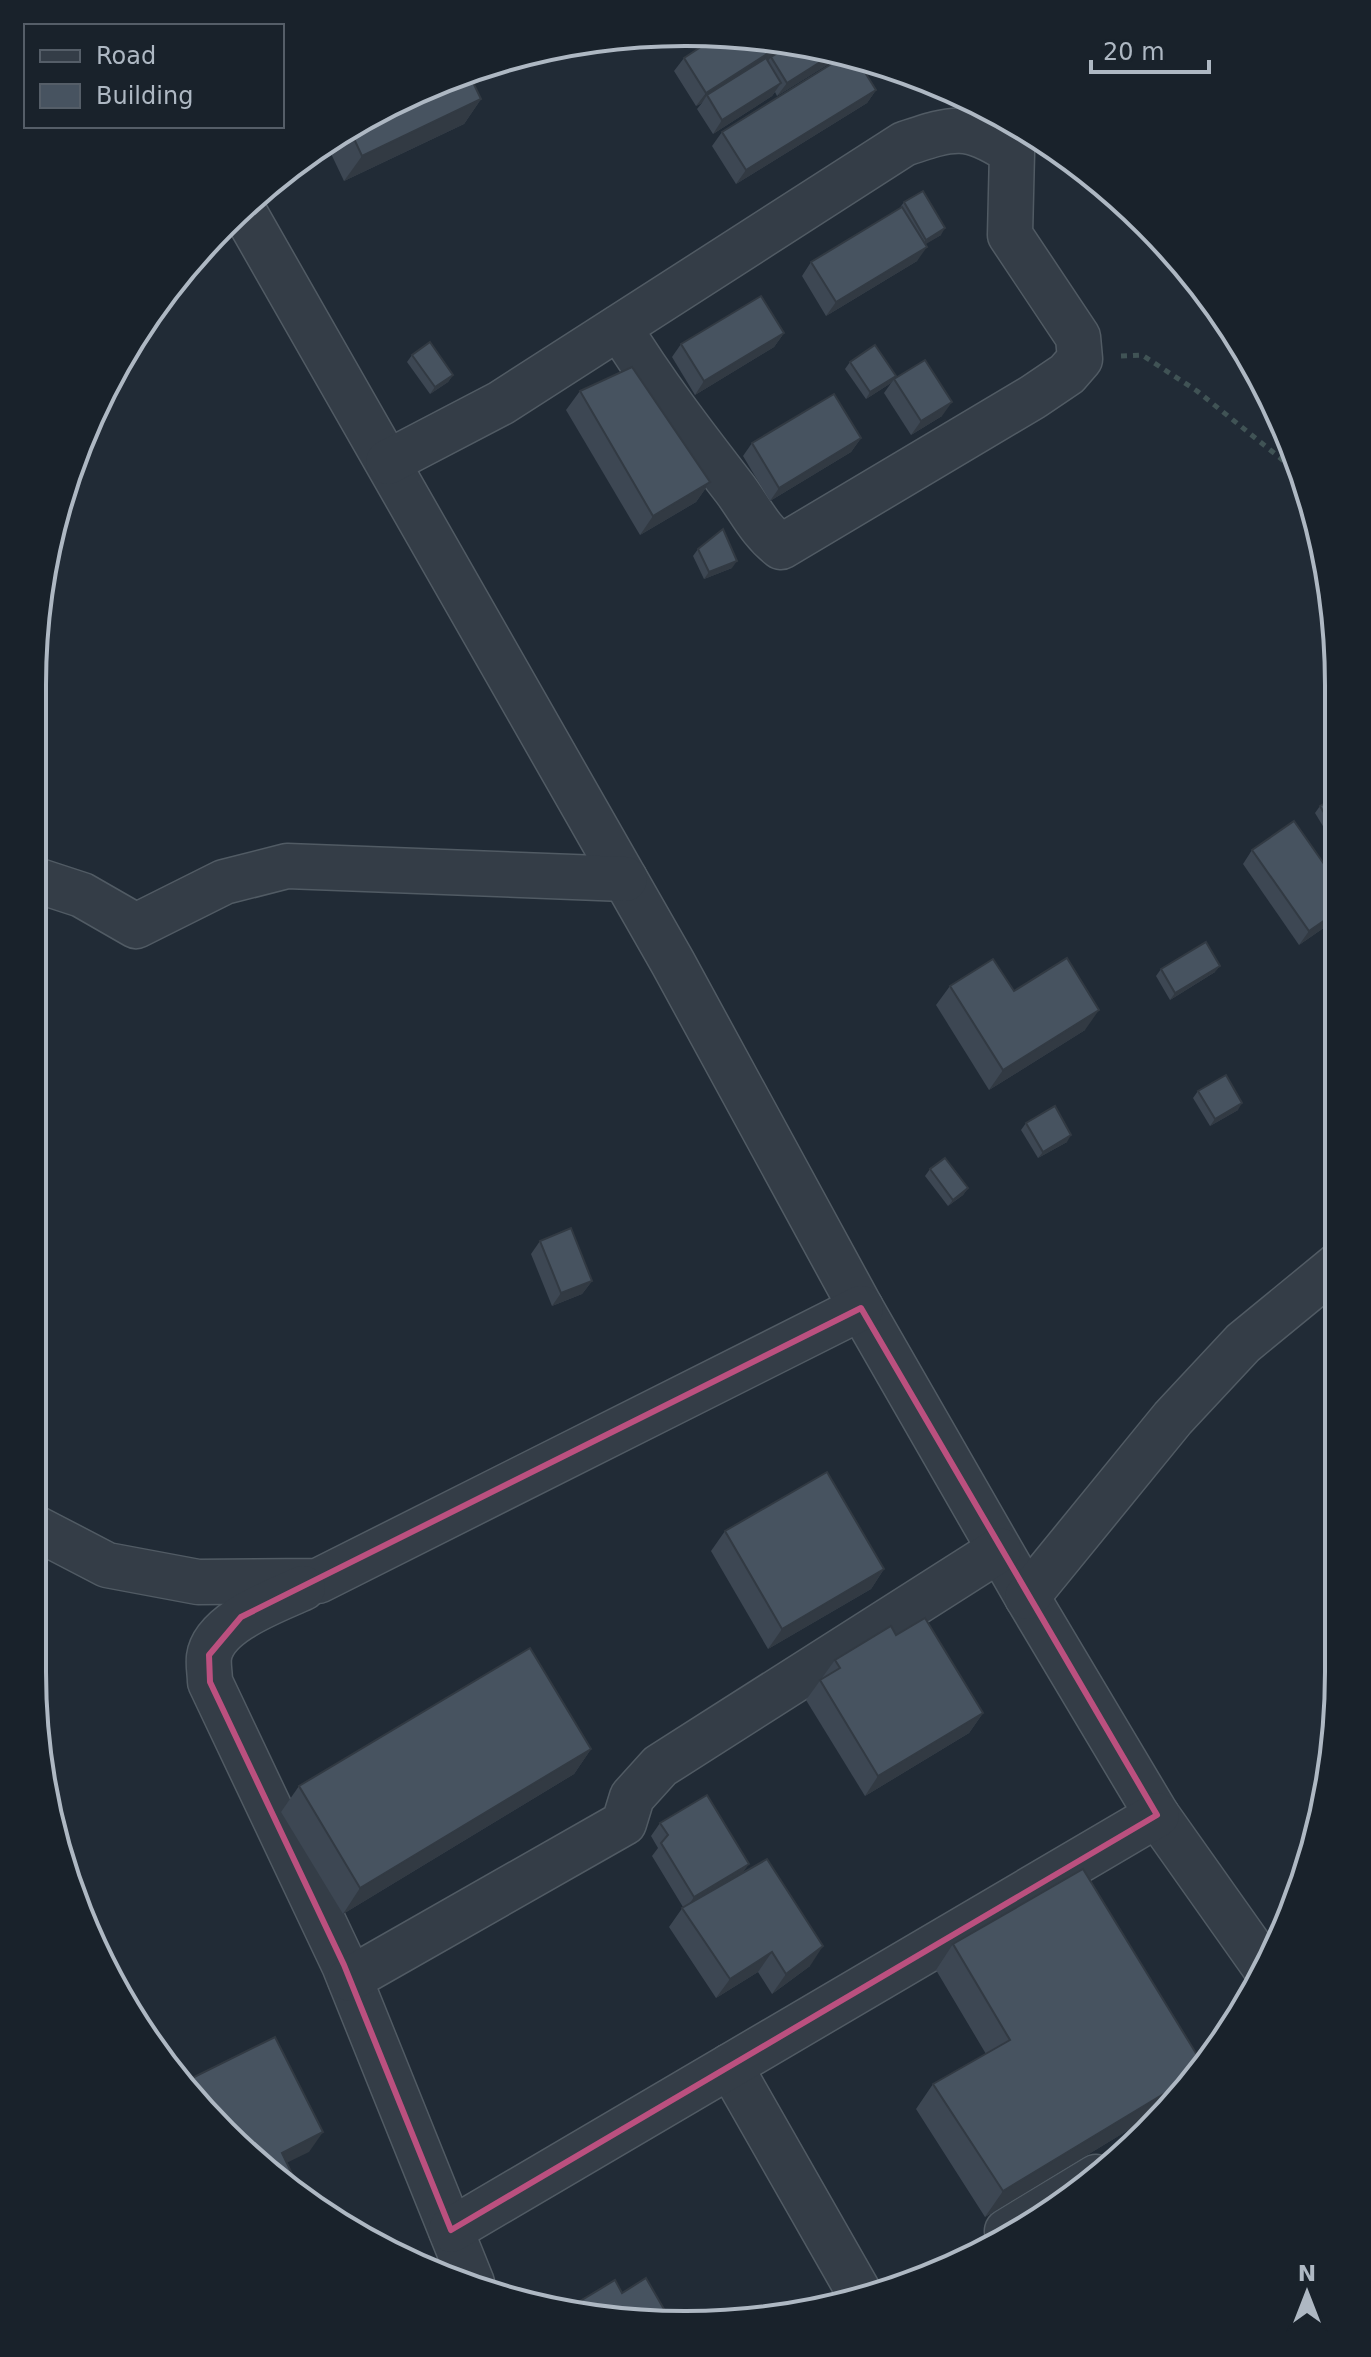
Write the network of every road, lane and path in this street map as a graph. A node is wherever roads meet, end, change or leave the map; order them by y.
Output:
1 (248, 219) edge
2 (619, 327) junction
3 (1080, 359) junction
4 (1284, 461) edge
5 (388, 462) junction
6 (625, 879) junction
7 (46, 883) edge
8 (1325, 1276) edge
9 (861, 1308) junction
10 (46, 1533) edge
11 (999, 1550) junction
12 (318, 1581) junction
13 (1027, 1597) junction
14 (1157, 1815) junction
15 (1257, 1957) edge
16 (350, 1979) junction
17 (730, 2066) junction
18 (451, 2230) junction
19 (468, 2272) edge
20 (856, 2287) edge

1 - 5 street
2 - 3 street
2 - 3 street
2 - 5 street
3 - 4 path
5 - 6 street
6 - 7 street
6 - 9 street
8 - 13 street
9 - 11 street
9 - 12 street
10 - 12 street
11 - 13 street
11 - 16 street
12 - 16 street
13 - 14 street
14 - 15 street
14 - 17 street
16 - 18 street
17 - 18 street
17 - 20 street
18 - 19 street

